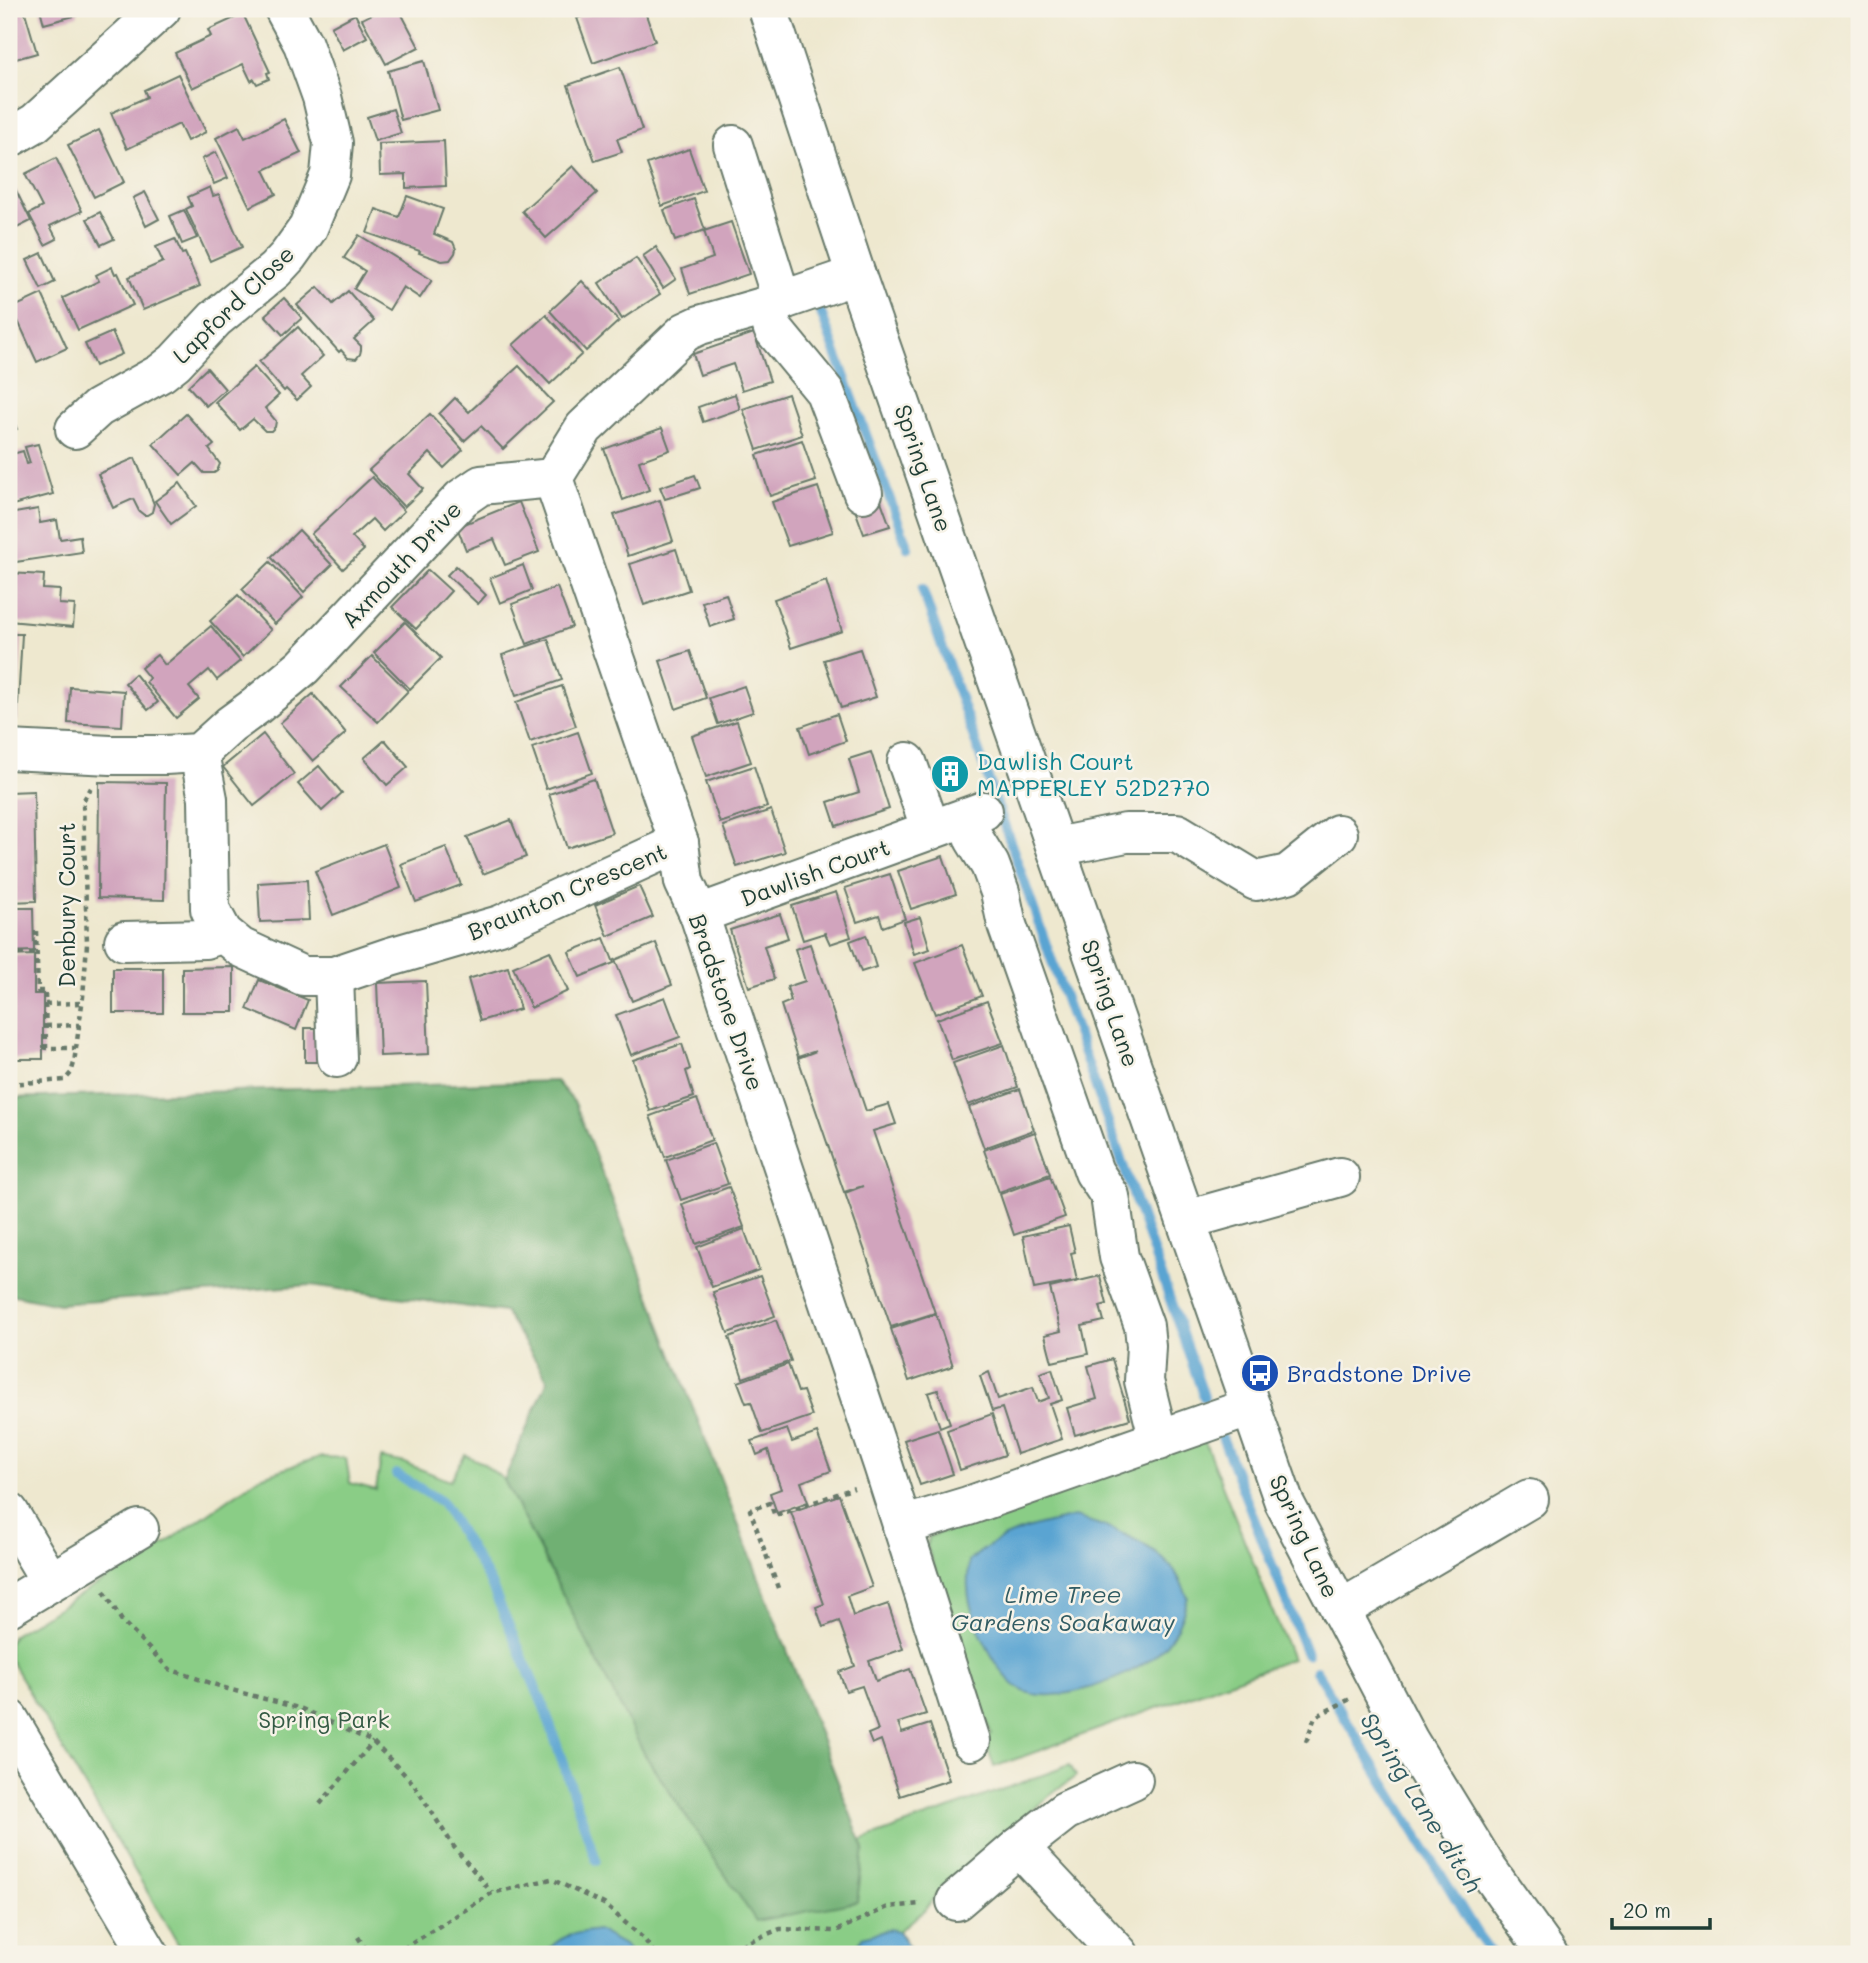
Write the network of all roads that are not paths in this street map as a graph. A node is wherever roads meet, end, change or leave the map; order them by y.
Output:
1 (161, 9) edge
2 (284, 9) edge
3 (768, 9) edge
4 (9, 138) edge
5 (733, 145) dead end
6 (856, 275) junction
7 (774, 304) junction
8 (85, 406) dead end
9 (553, 478) junction
10 (863, 492) dead end
11 (9, 750) edge
12 (199, 753) junction
13 (907, 762) dead end
14 (931, 830) junction
15 (1338, 835) dead end
16 (679, 844) junction
17 (1056, 847) junction
18 (699, 914) junction
19 (223, 933) junction
20 (124, 941) dead end
21 (334, 975) junction
22 (337, 1058) dead end
23 (1340, 1177) dead end
24 (1186, 1220) junction
25 (1252, 1409) junction
26 (1159, 1441) junction
27 (1529, 1499) dead end
28 (9, 1512) edge
29 (902, 1526) junction
30 (139, 1529) dead end
31 (50, 1581) junction
32 (9, 1607) edge
33 (1340, 1610) junction
34 (9, 1718) edge
35 (971, 1741) dead end
36 (1133, 1780) dead end
37 (1019, 1847) junction
38 (956, 1901) road end
39 (149, 1954) edge
40 (1119, 1954) edge
41 (1548, 1954) edge

1 - 4 street
2 - 8 street, Lapford Close
3 - 6 street, Spring Lane
5 - 7 street
6 - 7 street
6 - 17 street, Spring Lane
7 - 9 street
7 - 10 street
9 - 12 street, Axmouth Drive
9 - 16 street, Bradstone Drive
11 - 12 street
12 - 19 street
13 - 14 street
14 - 18 street, Dawlish Court
14 - 26 street, Dawlish Court
15 - 17 street
16 - 18 street, Bradstone Drive
16 - 21 street, Braunton Crescent
17 - 24 street, Spring Lane
18 - 29 street, Bradstone Drive
19 - 20 street
19 - 21 street, Braunton Crescent
21 - 22 street
23 - 24 street
24 - 25 street, Spring Lane
25 - 26 street
25 - 33 street, Spring Lane
26 - 29 street
27 - 33 street
28 - 31 street
29 - 35 street, Bradstone Drive
30 - 31 street
31 - 32 street
33 - 41 street, Spring Lane
34 - 39 street
36 - 37 street
37 - 38 street
37 - 40 street

